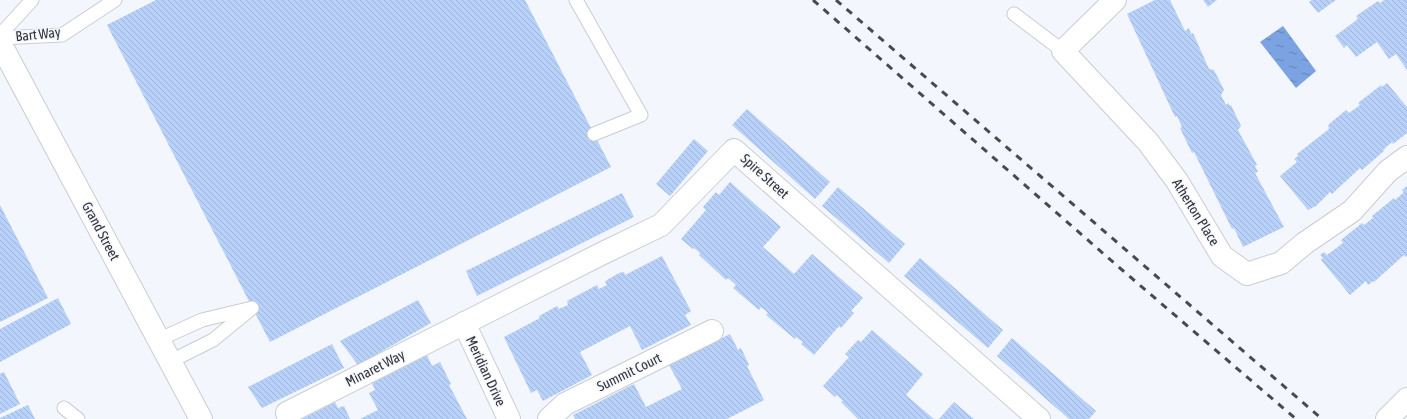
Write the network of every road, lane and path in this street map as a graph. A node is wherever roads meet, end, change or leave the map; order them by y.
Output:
1 (32, 0) edge
2 (115, 0) edge
3 (576, 0) edge
4 (1115, 0) edge
5 (1014, 14) dead end
6 (0, 37) edge
7 (0, 43) edge
8 (1063, 51) junction
9 (594, 134) dead end
10 (1407, 156) edge
11 (464, 323) junction
12 (712, 331) dead end
13 (160, 339) junction
14 (171, 361) junction
15 (1407, 399) edge
16 (64, 408) dead end
17 (286, 413) dead end
18 (78, 419) edge
19 (201, 419) edge
20 (509, 419) edge
21 (549, 419) edge
22 (1039, 419) edge
23 (1387, 419) edge

1 - 6 lane, Bart Way
2 - 6 lane, Bart Way
3 - 9 lane
4 - 8 street
5 - 8 lane
7 - 13 street, Grand Street
8 - 10 street, Atherton Place
11 - 17 street, Minaret Way
11 - 20 street, Meridian Drive
11 - 22 street, Spire Street
12 - 21 street, Summit Court
13 - 14 street, Grand Street
13 - 14 lane
14 - 19 street, Grand Street
15 - 23 street
16 - 18 lane

